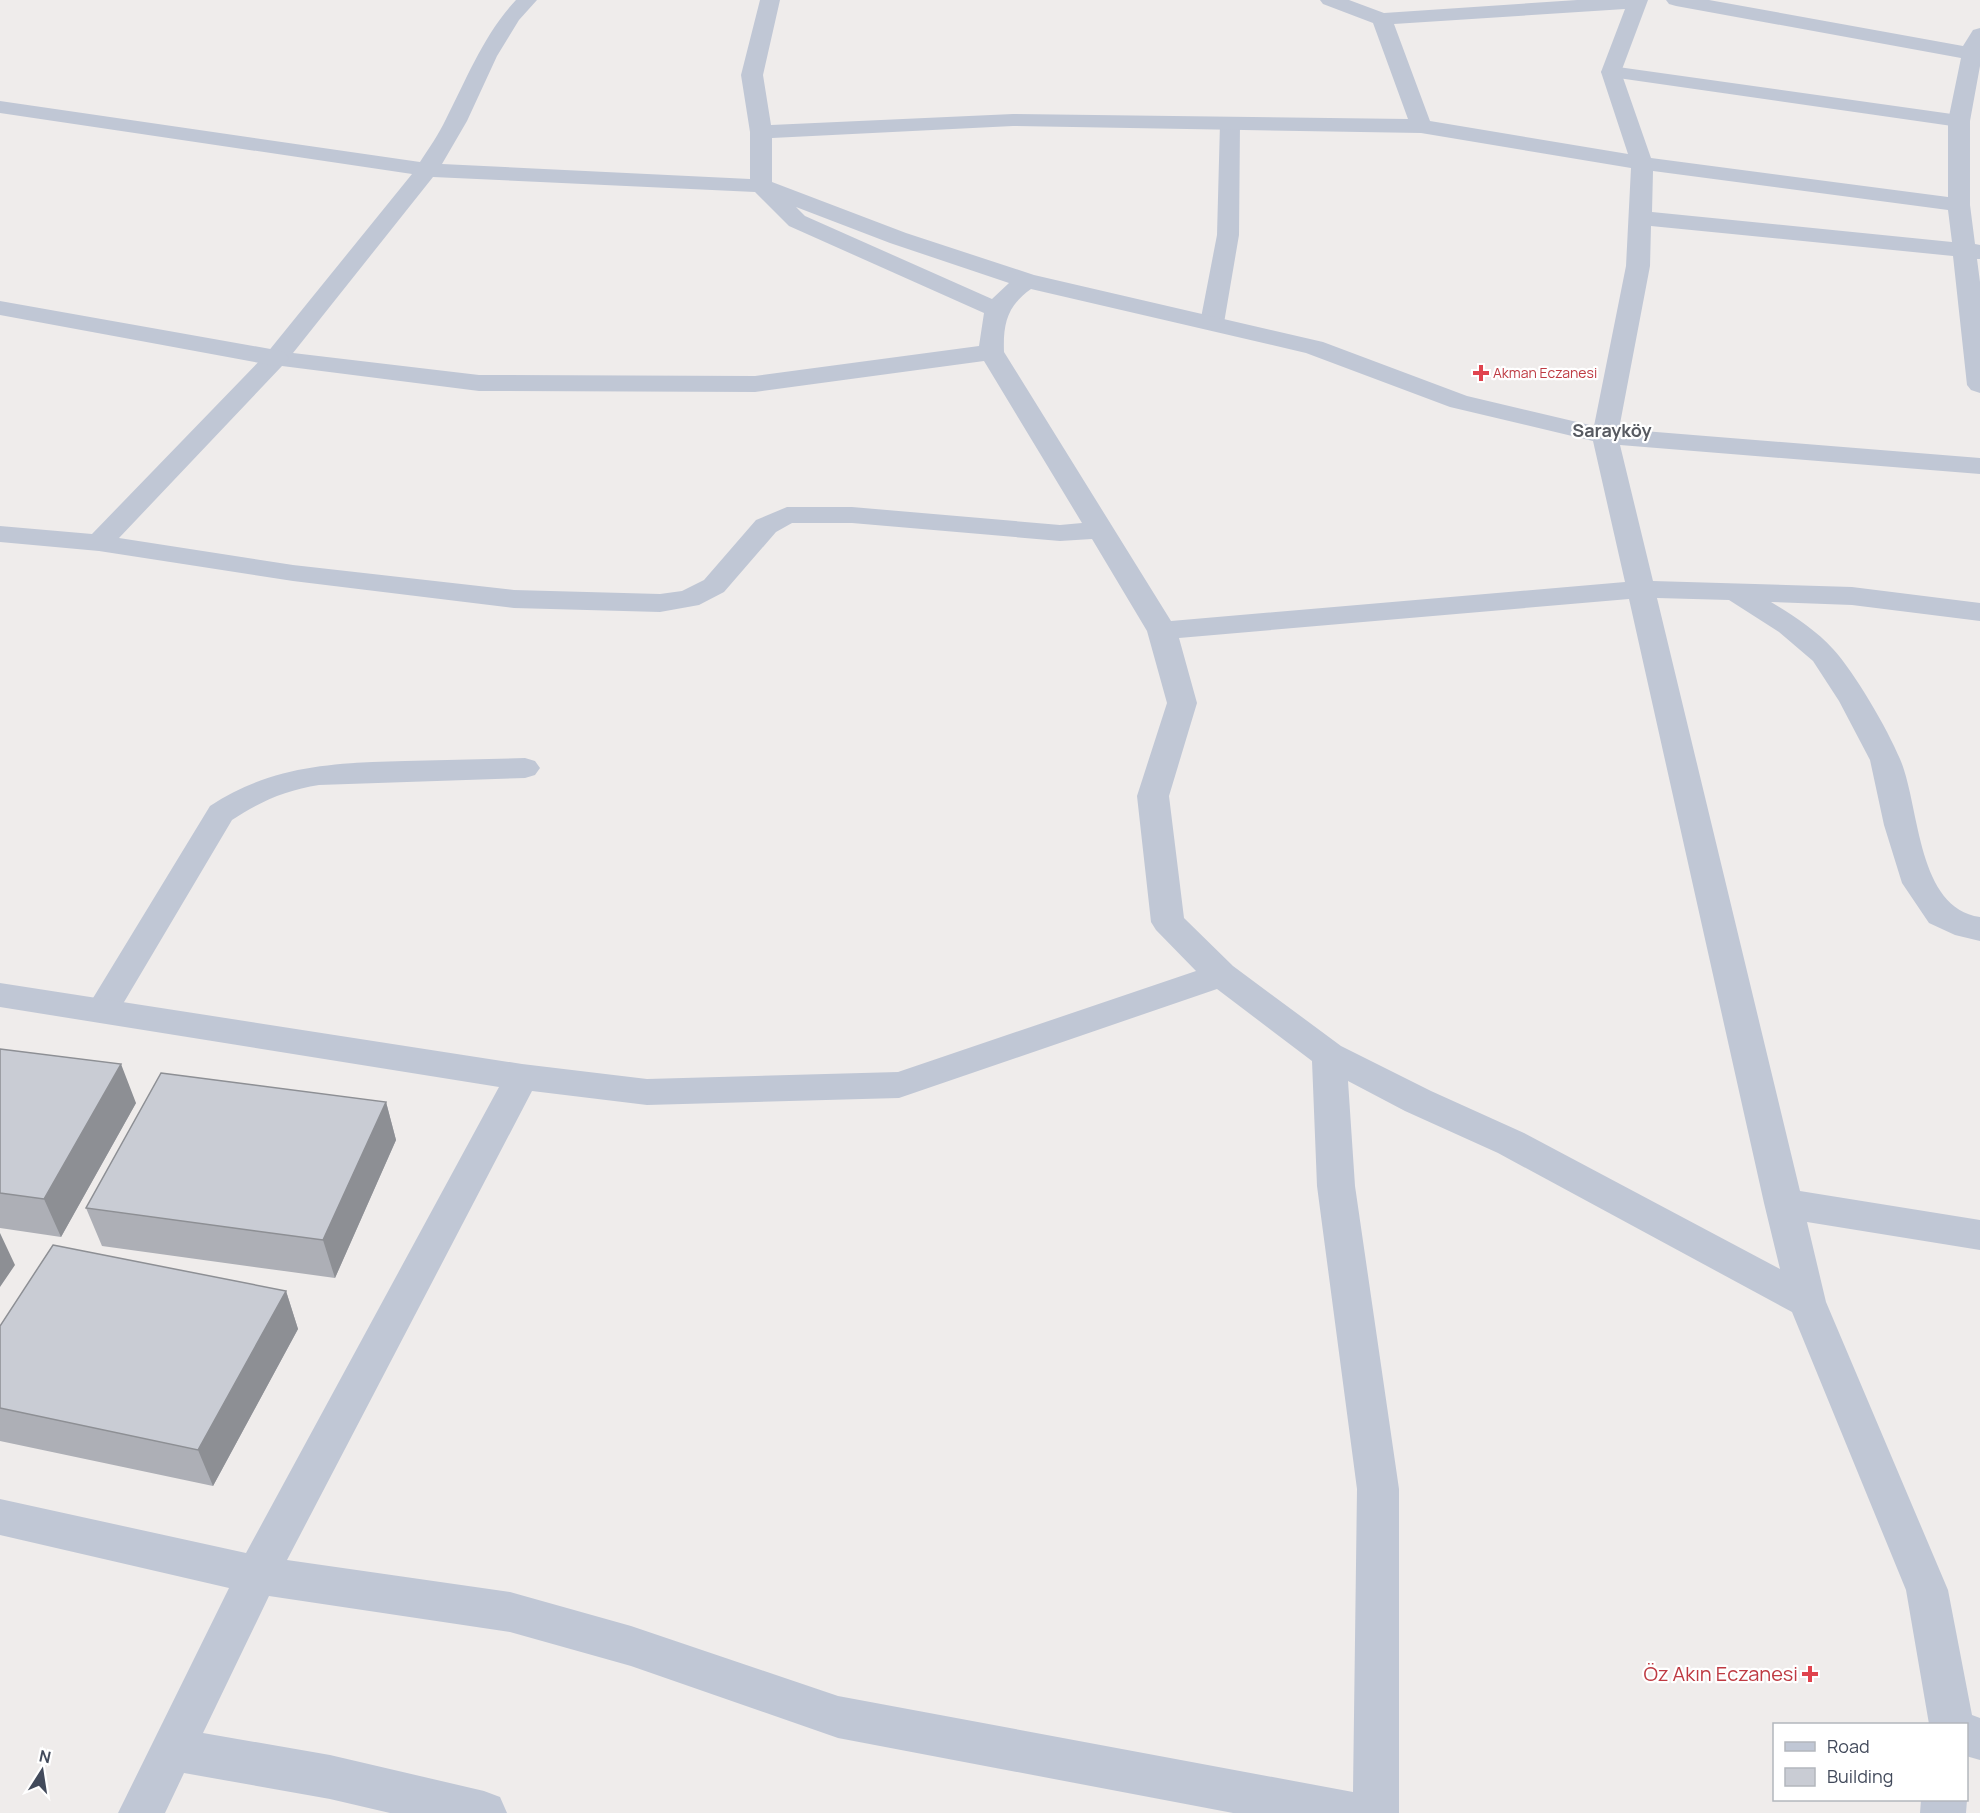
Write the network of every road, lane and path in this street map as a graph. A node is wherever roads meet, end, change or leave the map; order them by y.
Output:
1 (526, 0) edge
2 (770, 0) edge
3 (1330, 0) edge
4 (1676, 0) edge
5 (1637, 1) edge
6 (1382, 19) junction
7 (1976, 44) edge
8 (1611, 72) junction
9 (0, 107) edge
10 (1959, 121) junction
11 (1230, 123) junction
12 (1421, 126) junction
13 (761, 132) junction
14 (1642, 163) junction
15 (427, 170) junction
16 (761, 186) junction
17 (1959, 205) junction
18 (1640, 218) junction
19 (1972, 251) edge
20 (1027, 281) junction
21 (0, 308) edge
22 (996, 310) junction
23 (1212, 323) junction
24 (991, 352) junction
25 (276, 358) junction
26 (1980, 385) edge
27 (1605, 436) junction
28 (1980, 466) edge
29 (1097, 530) junction
30 (0, 534) edge
31 (99, 543) junction
32 (1641, 589) junction
33 (1735, 592) junction
34 (1980, 612) edge
35 (1162, 631) junction
36 (525, 768) dead end
37 (1980, 929) edge
38 (1221, 975) junction
39 (0, 995) edge
40 (102, 1011) junction
41 (1329, 1055) junction
42 (522, 1077) junction
43 (1783, 1203) junction
44 (1980, 1235) edge
45 (1807, 1302) junction
46 (0, 1517) edge
47 (257, 1575) junction
48 (1951, 1723) edge
49 (172, 1749) junction
50 (141, 1813) edge
51 (484, 1813) edge
52 (1350, 1813) edge
53 (1376, 1813) edge

1 - 15 street
2 - 13 street
3 - 6 street
4 - 7 street
5 - 6 street
5 - 8 street
6 - 12 street
7 - 10 street
8 - 10 lane
8 - 14 street
9 - 15 street
10 - 17 street
11 - 12 street
11 - 13 street
11 - 23 lane
12 - 14 street
13 - 16 street
14 - 17 street
14 - 18 street
15 - 16 street
15 - 25 street
16 - 20 street
16 - 22 street
17 - 19 street
18 - 19 street
18 - 27 street
19 - 26 street
20 - 22 street
20 - 23 street
21 - 25 street
22 - 24 street
23 - 27 street
24 - 25 street
24 - 29 street
25 - 31 street
27 - 28 street
27 - 32 street
29 - 31 street
29 - 35 street
30 - 31 street
32 - 33 street
32 - 35 street
32 - 43 street
33 - 34 street
33 - 37 street
35 - 38 street
36 - 40 lane
38 - 41 street
38 - 42 street
39 - 40 street
40 - 42 street
41 - 45 street
41 - 53 street
42 - 47 street
43 - 44 street
43 - 45 street
45 - 48 street
46 - 47 street
47 - 49 street
47 - 52 street
49 - 50 street
49 - 51 street

